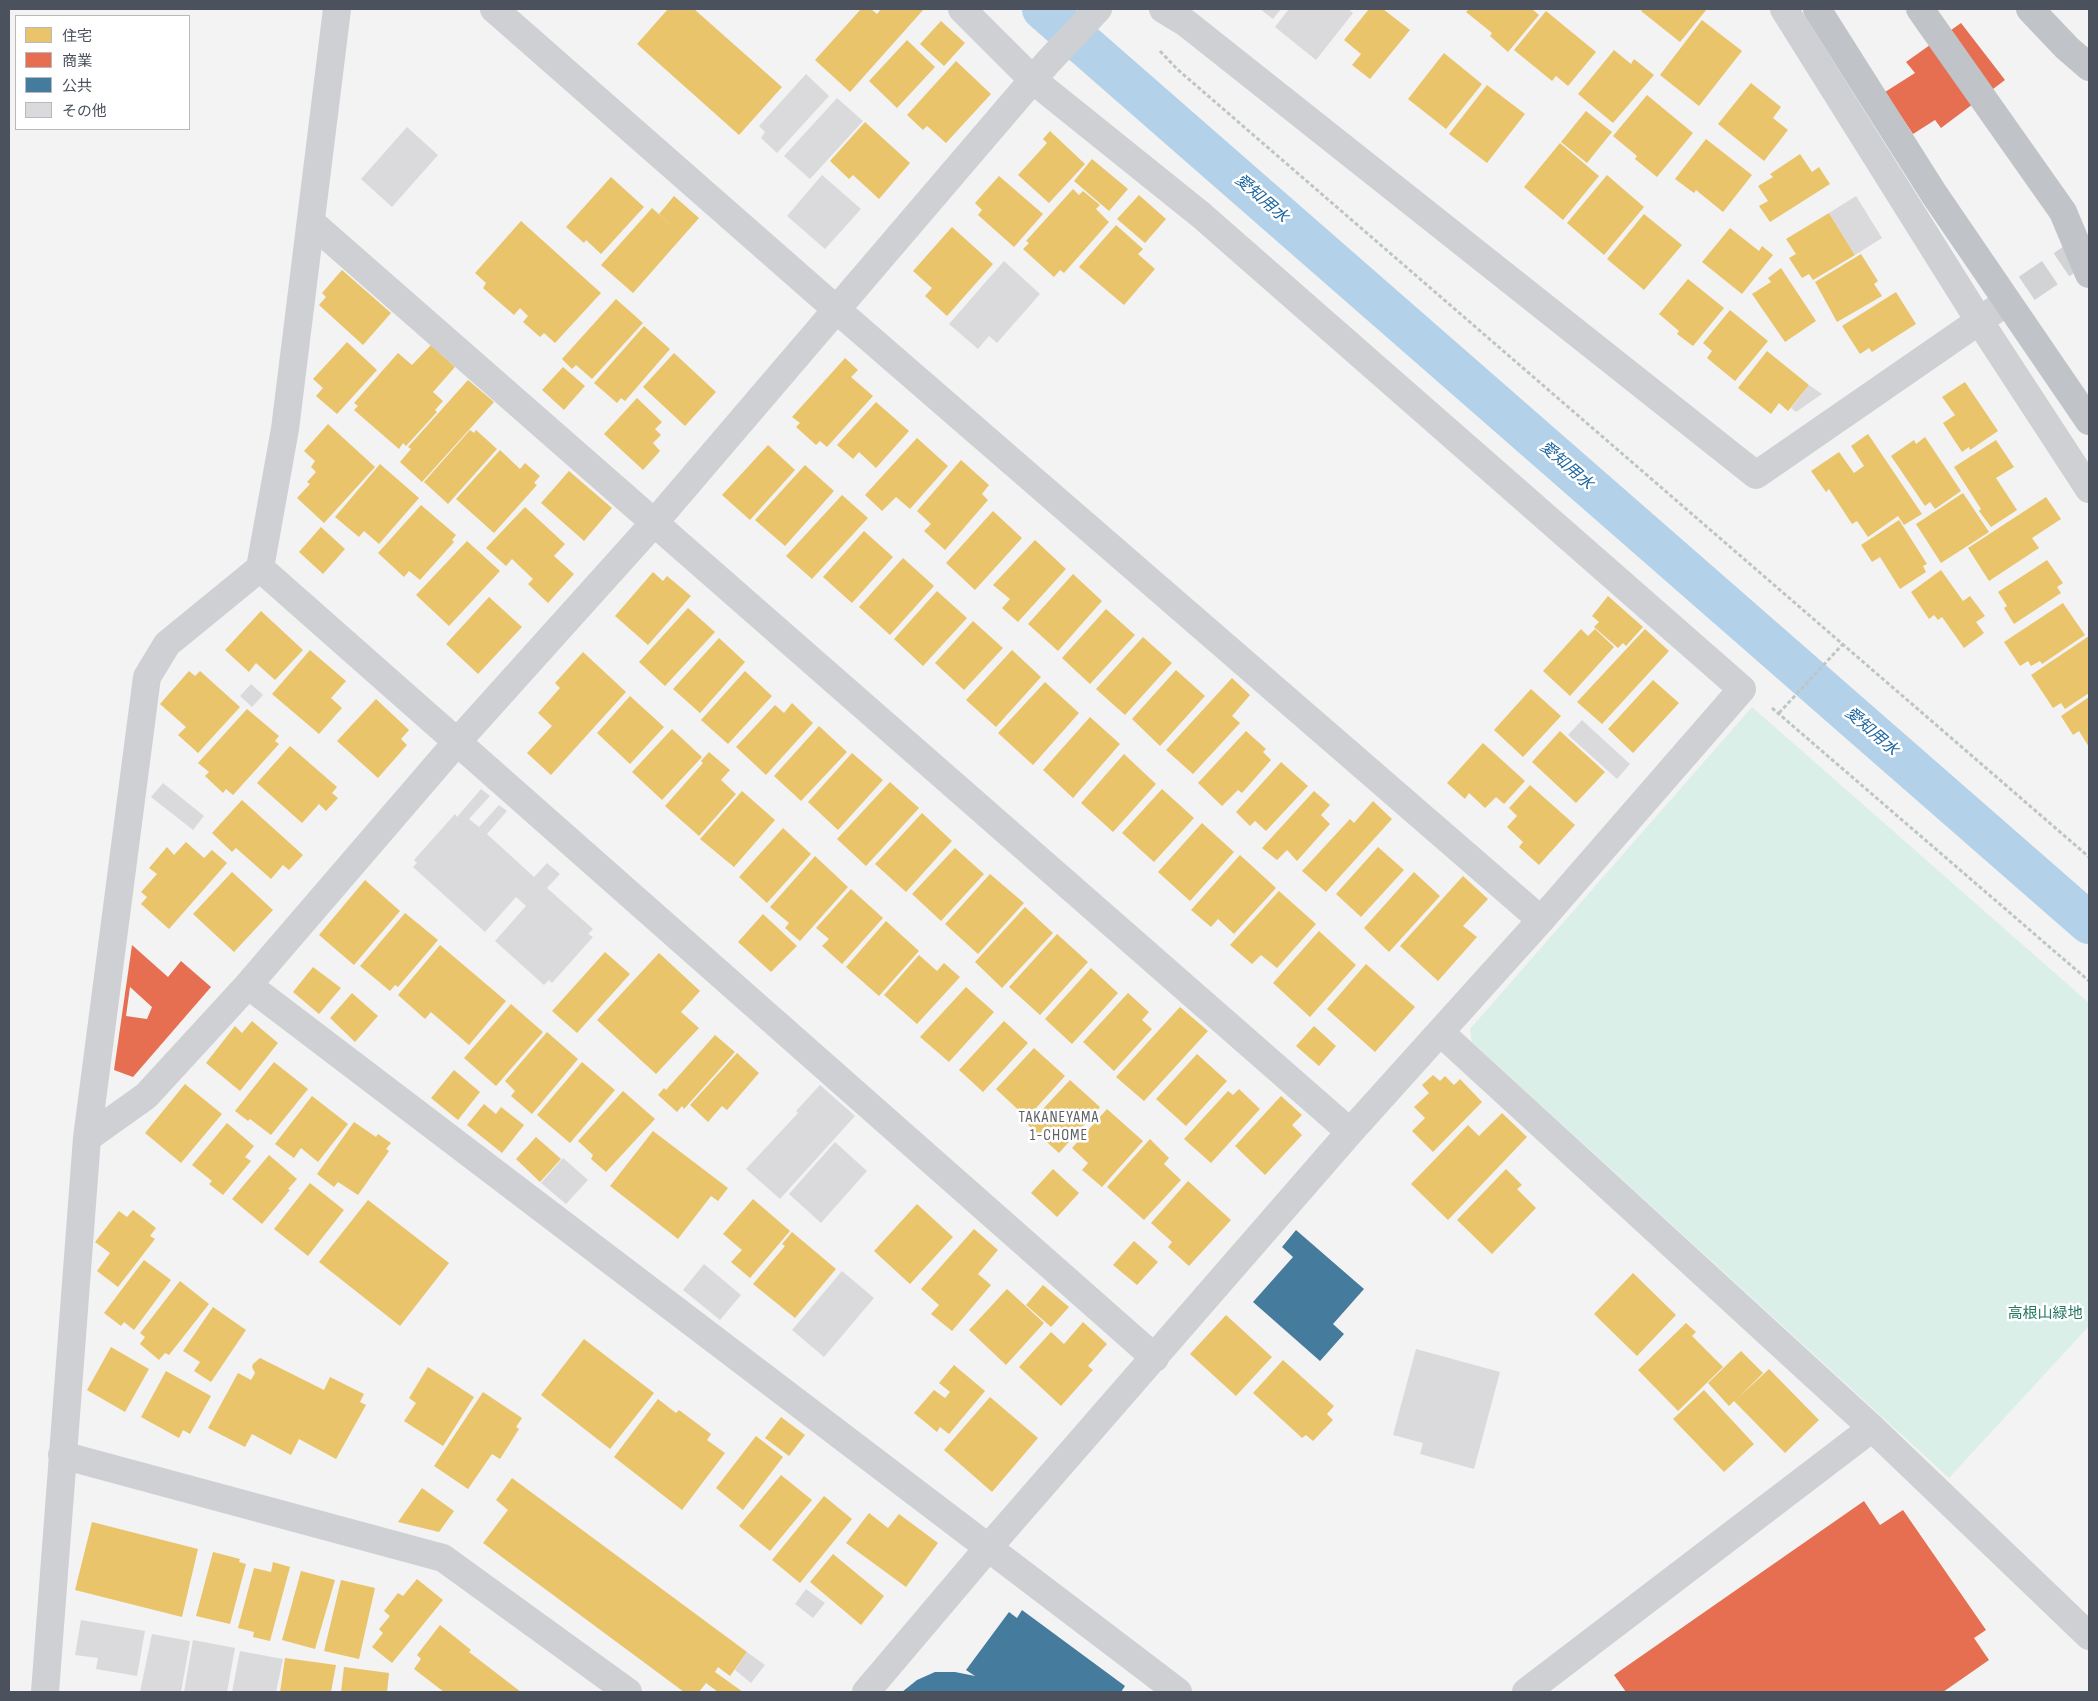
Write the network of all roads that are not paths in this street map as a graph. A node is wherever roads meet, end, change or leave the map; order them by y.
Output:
1 (337, 9) edge
2 (494, 9) edge
3 (962, 9) edge
4 (1098, 9) edge
5 (1163, 9) edge
6 (1784, 9) edge
7 (1817, 9) edge
8 (1920, 9) edge
9 (2030, 9) edge
10 (2089, 67) edge
11 (1041, 71) junction
12 (312, 224) junction
13 (2089, 274) edge
14 (837, 310) junction
15 (1986, 317) junction
16 (2089, 421) edge
17 (2089, 489) edge
18 (654, 523) junction
19 (260, 568) junction
20 (457, 742) junction
21 (1540, 920) junction
22 (248, 985) junction
23 (1440, 1032) junction
24 (1350, 1132) junction
25 (87, 1138) junction
26 (1155, 1358) junction
27 (1872, 1428) junction
28 (62, 1455) junction
29 (988, 1548) junction
30 (2089, 1636) edge
31 (45, 1692) edge
32 (628, 1692) edge
33 (866, 1692) edge
34 (1178, 1692) edge
35 (1526, 1692) edge

1 - 12 street
2 - 14 street
3 - 11 street
4 - 11 street
5 - 15 street
6 - 15 street
7 - 16 highway
8 - 13 highway
9 - 10 highway
11 - 14 street
11 - 21 street
12 - 18 street
12 - 19 street
14 - 18 street
14 - 21 street
15 - 17 street
18 - 20 street
18 - 24 street
19 - 20 street
19 - 25 street
20 - 22 street
20 - 26 street
21 - 23 street
22 - 25 street
22 - 29 street
23 - 24 street
23 - 27 street
24 - 26 street
25 - 28 street
26 - 29 street
27 - 30 street
27 - 35 street
28 - 31 street
28 - 32 street
29 - 33 street
29 - 34 street

